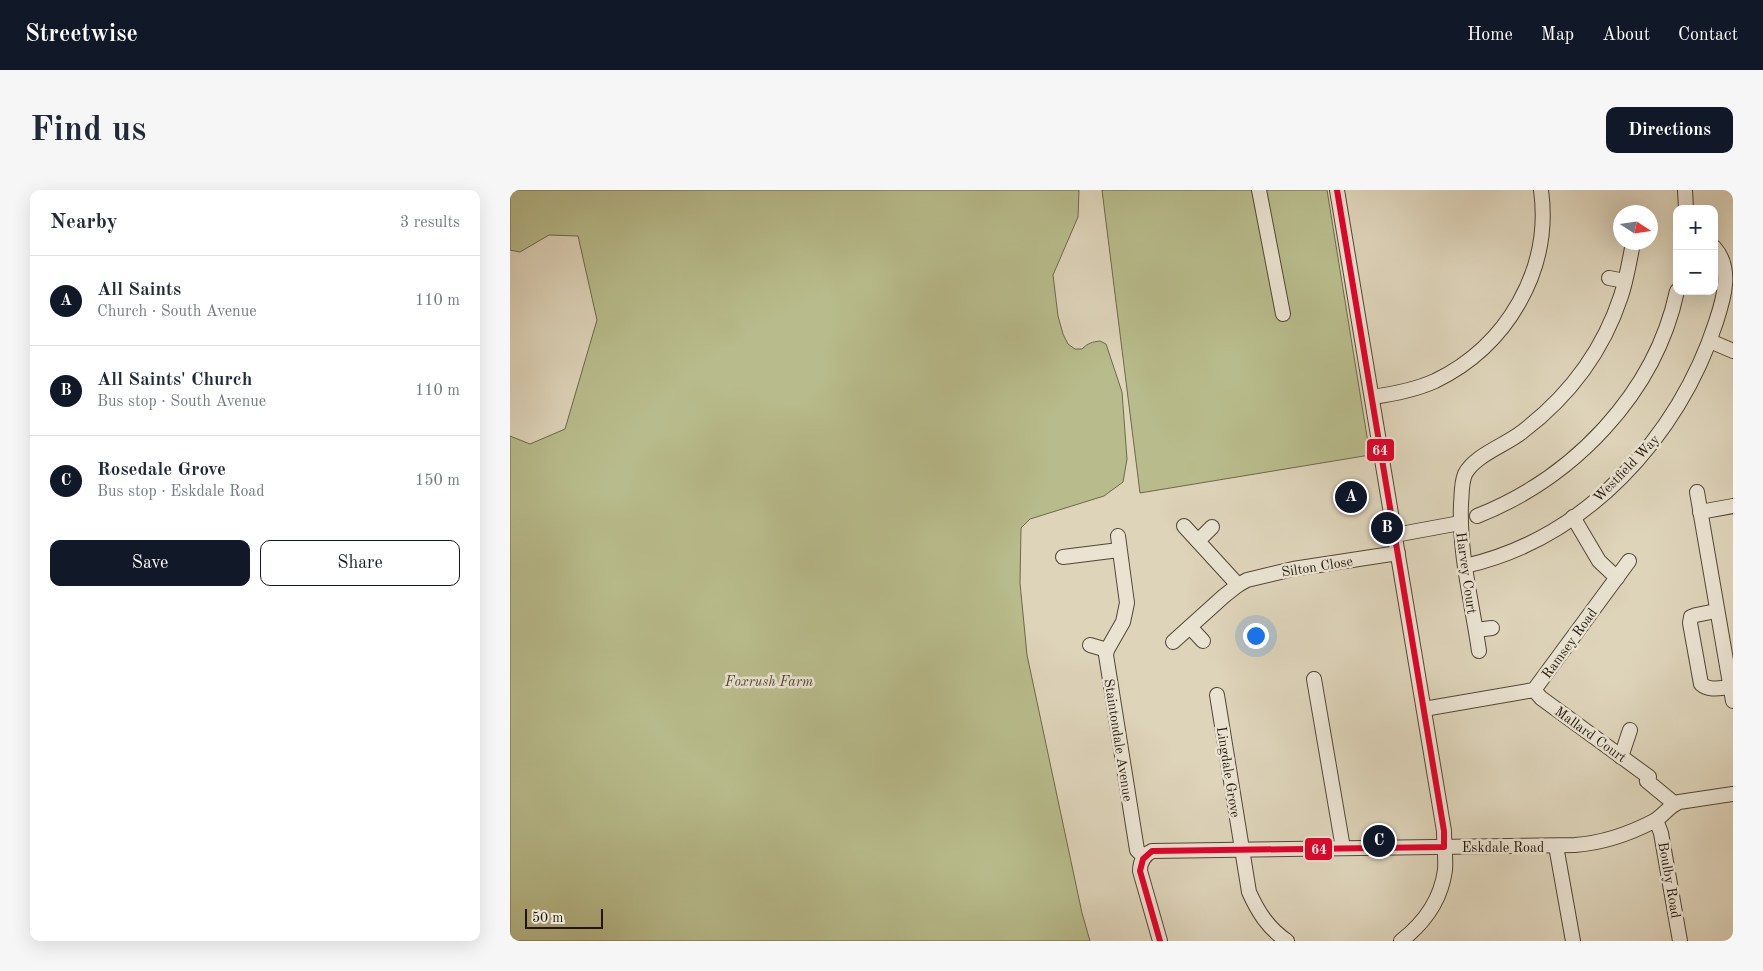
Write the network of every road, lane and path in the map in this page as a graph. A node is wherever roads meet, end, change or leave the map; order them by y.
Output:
1 (1259, 190) edge
2 (1337, 190) edge
3 (1541, 190) edge
4 (1685, 190) edge
5 (1686, 205) edge
6 (1632, 250) edge
7 (1716, 250) edge
8 (1609, 278) dead end
9 (1625, 281) junction
10 (1676, 295) edge
11 (1283, 314) dead end
12 (1710, 341) junction
13 (1733, 351) edge
14 (1372, 397) junction
15 (1696, 492) dead end
16 (1733, 506) edge
17 (1700, 512) junction
18 (1478, 516) dead end
19 (1574, 517) junction
20 (1460, 523) junction
21 (1184, 526) dead end
22 (1212, 527) dead end
23 (1395, 535) junction
24 (1198, 540) junction
25 (1398, 553) junction
26 (1063, 557) dead end
27 (1629, 561) dead end
28 (1465, 566) junction
29 (1616, 578) junction
30 (1238, 584) junction
31 (1716, 611) junction
32 (1190, 627) junction
33 (1492, 628) dead end
34 (1476, 630) junction
35 (1203, 641) dead end
36 (1173, 642) dead end
37 (1090, 644) dead end
38 (1107, 650) junction
39 (1479, 651) dead end
40 (1314, 679) dead end
41 (1534, 690) junction
42 (1732, 694) edge
43 (1217, 695) dead end
44 (1424, 709) junction
45 (1630, 730) dead end
46 (1621, 757) junction
47 (1733, 794) edge
48 (1675, 804) junction
49 (1656, 820) junction
50 (1556, 846) junction
51 (1444, 847) junction
52 (1343, 848) junction
53 (1242, 849) junction
54 (1144, 857) junction
55 (1160, 941) edge
56 (1287, 941) edge
57 (1401, 941) edge
58 (1572, 941) edge
59 (1680, 941) edge

1 - 11 street
2 - 14 street
3 - 14 street
4 - 5 street
6 - 9 street, Harvey Court
7 - 12 street, Westfield Way
8 - 9 street
9 - 20 street, Harvey Court
10 - 18 street
12 - 13 street
12 - 19 street, Westfield Way
14 - 23 street
15 - 17 street
16 - 17 street
17 - 31 street
19 - 28 street, Westfield Way
19 - 29 street
20 - 23 street
20 - 28 street, Harvey Court
21 - 24 street
22 - 24 street
23 - 25 street
24 - 30 street
25 - 30 street, Silton Close
25 - 44 street
26 - 38 street
27 - 29 street, Ramsey Road
28 - 34 street, Harvey Court
29 - 41 street, Ramsey Road
30 - 32 street, Silton Close
31 - 42 street
31 - 42 street
32 - 35 street
32 - 36 street, Silton Close
33 - 34 street, Harvey Court
34 - 39 street, Harvey Court
37 - 38 street
38 - 54 street, Staintondale Avenue
40 - 52 street
41 - 44 street, Ramsey Road
41 - 46 street, Mallard Court
43 - 53 street, Lingdale Grove
44 - 51 street
45 - 46 street
46 - 48 street, Mallard Court
47 - 48 street
48 - 49 street, Eskdale Road
49 - 50 street, Eskdale Road
49 - 59 street, Boulby Road
50 - 51 street, Eskdale Road
50 - 58 street
51 - 52 street, Eskdale Road
51 - 57 street
52 - 53 street, Eskdale Road
53 - 54 street, Eskdale Road
53 - 56 street, Lingdale Grove
54 - 55 street, Staintondale Avenue

